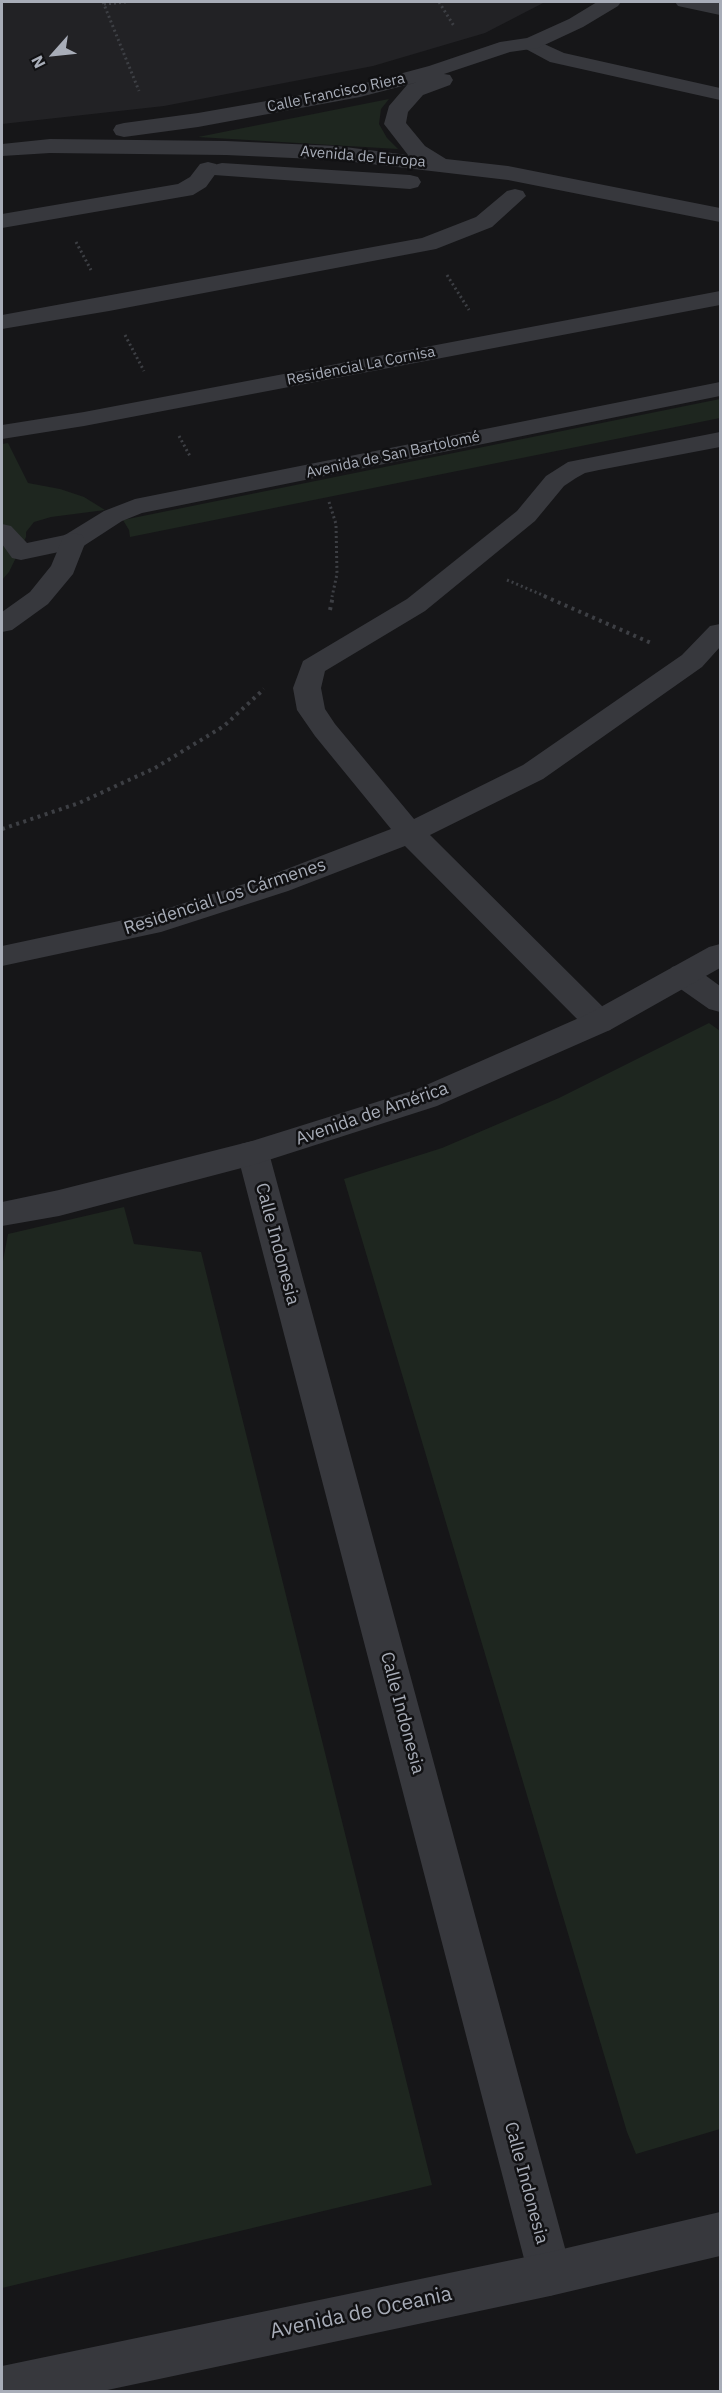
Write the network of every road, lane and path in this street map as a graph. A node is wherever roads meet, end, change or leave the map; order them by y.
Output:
1 (103, 2) edge
2 (127, 2) edge
3 (611, 2) edge
4 (685, 2) edge
5 (720, 9) edge
6 (531, 44) junction
7 (720, 94) edge
8 (50, 146) junction
9 (2, 150) edge
10 (439, 164) junction
11 (72, 168) dead end
12 (208, 169) junction
13 (514, 196) junction
14 (720, 215) edge
15 (2, 221) edge
16 (720, 233) edge
17 (428, 244) junction
18 (720, 298) edge
19 (2, 322) edge
20 (488, 342) junction
21 (720, 389) edge
22 (162, 404) junction
23 (2, 432) edge
24 (720, 440) edge
25 (210, 492) junction
26 (329, 502) dead end
27 (2, 532) edge
28 (73, 541) junction
29 (469, 564) junction
30 (327, 615) dead end
31 (2, 624) edge
32 (720, 632) edge
33 (692, 661) junction
34 (270, 683) dead end
35 (2, 829) edge
36 (410, 833) junction
37 (720, 955) edge
38 (2, 956) edge
39 (683, 975) junction
40 (720, 1001) edge
41 (599, 1022) junction
42 (254, 1153) junction
43 (2, 1214) edge
44 (720, 2234) edge
45 (550, 2274) junction
46 (2, 2389) edge

1 - 2 path
3 - 6 street, Calle Francisco Riera
4 - 5 street
6 - 7 street
6 - 8 street, Calle Francisco Riera
6 - 10 street
8 - 9 street, Avenida de Europa
8 - 10 street, Avenida de Europa
10 - 14 street, Avenida de Europa
11 - 12 street, Avenida de Europa
12 - 13 street, Avenida de Europa
12 - 15 street
13 - 16 street, Avenida de Europa
13 - 17 street
17 - 19 street
17 - 20 path
18 - 20 street, Residencial La Cornisa
20 - 22 street, Residencial La Cornisa
21 - 25 street, Avenida de San Bartolomé
22 - 23 street, Residencial La Cornisa
22 - 25 path
24 - 29 street
25 - 28 street, Avenida de San Bartolomé
26 - 30 path
27 - 28 street, Avenida de San Bartolomé
28 - 31 street
29 - 33 path
29 - 36 street
32 - 33 street, Residencial Los Cármenes
33 - 36 street, Residencial Los Cármenes
34 - 35 path
36 - 38 street, Residencial Los Cármenes
36 - 41 street
37 - 39 street, Avenida de América
39 - 40 street
39 - 41 street, Avenida de América
41 - 42 street, Avenida de América
42 - 43 street, Avenida de América
42 - 45 street, Calle Indonesia
44 - 45 street, Avenida de Oceania
45 - 46 street, Avenida de Oceania

